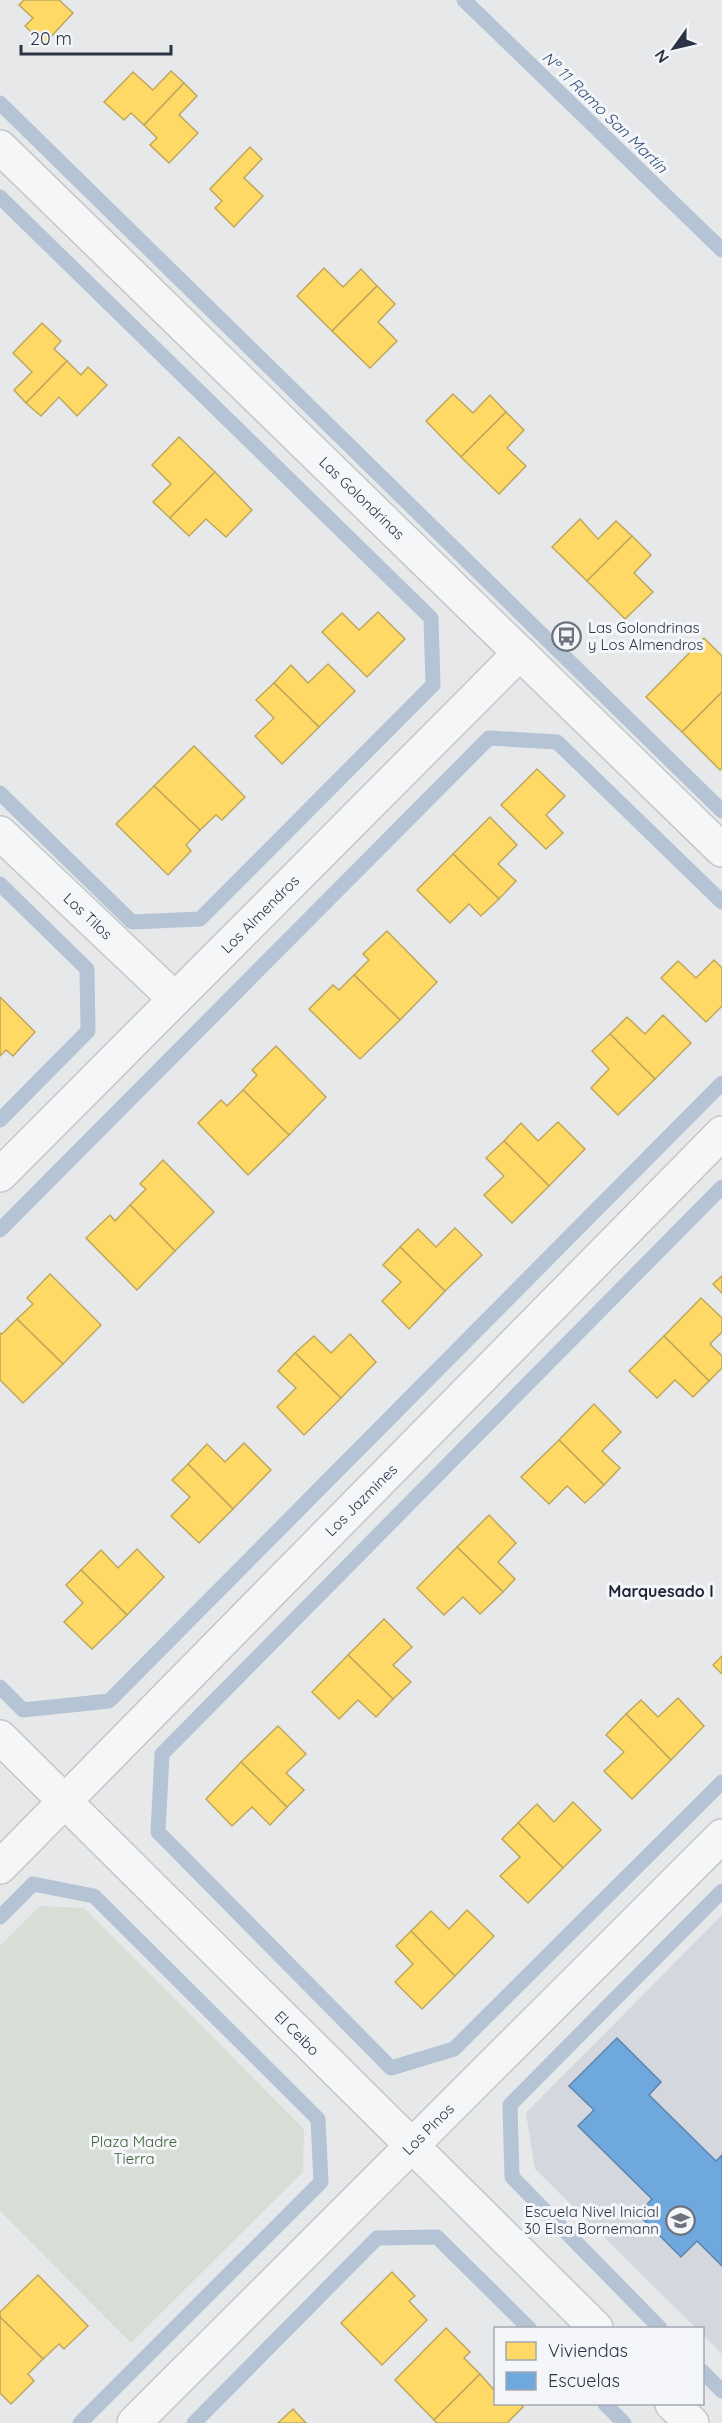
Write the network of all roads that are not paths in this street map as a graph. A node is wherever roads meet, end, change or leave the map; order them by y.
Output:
1 (0, 147) edge
2 (520, 652) junction
3 (0, 834) edge
4 (722, 850) edge
5 (175, 999) junction
6 (722, 1133) edge
7 (0, 1175) edge
8 (0, 1737) edge
9 (64, 1802) junction
10 (722, 1836) edge
11 (0, 1867) edge
12 (411, 2146) junction
13 (595, 2327) edge
14 (674, 2405) edge
15 (134, 2423) edge
16 (692, 2423) edge

1 - 2 street, Las Golondrinas
2 - 4 street, Las Golondrinas
2 - 5 street, Los Almendros
3 - 5 street, Los Tilos
5 - 7 street, Los Almendros
6 - 9 street, Los Jazmines
8 - 9 street, El Ceibo
9 - 11 street, Los Jazmines
9 - 12 street, El Ceibo
10 - 12 street, Los Pinos
12 - 13 street, El Ceibo
12 - 15 street, Los Pinos
14 - 16 street

